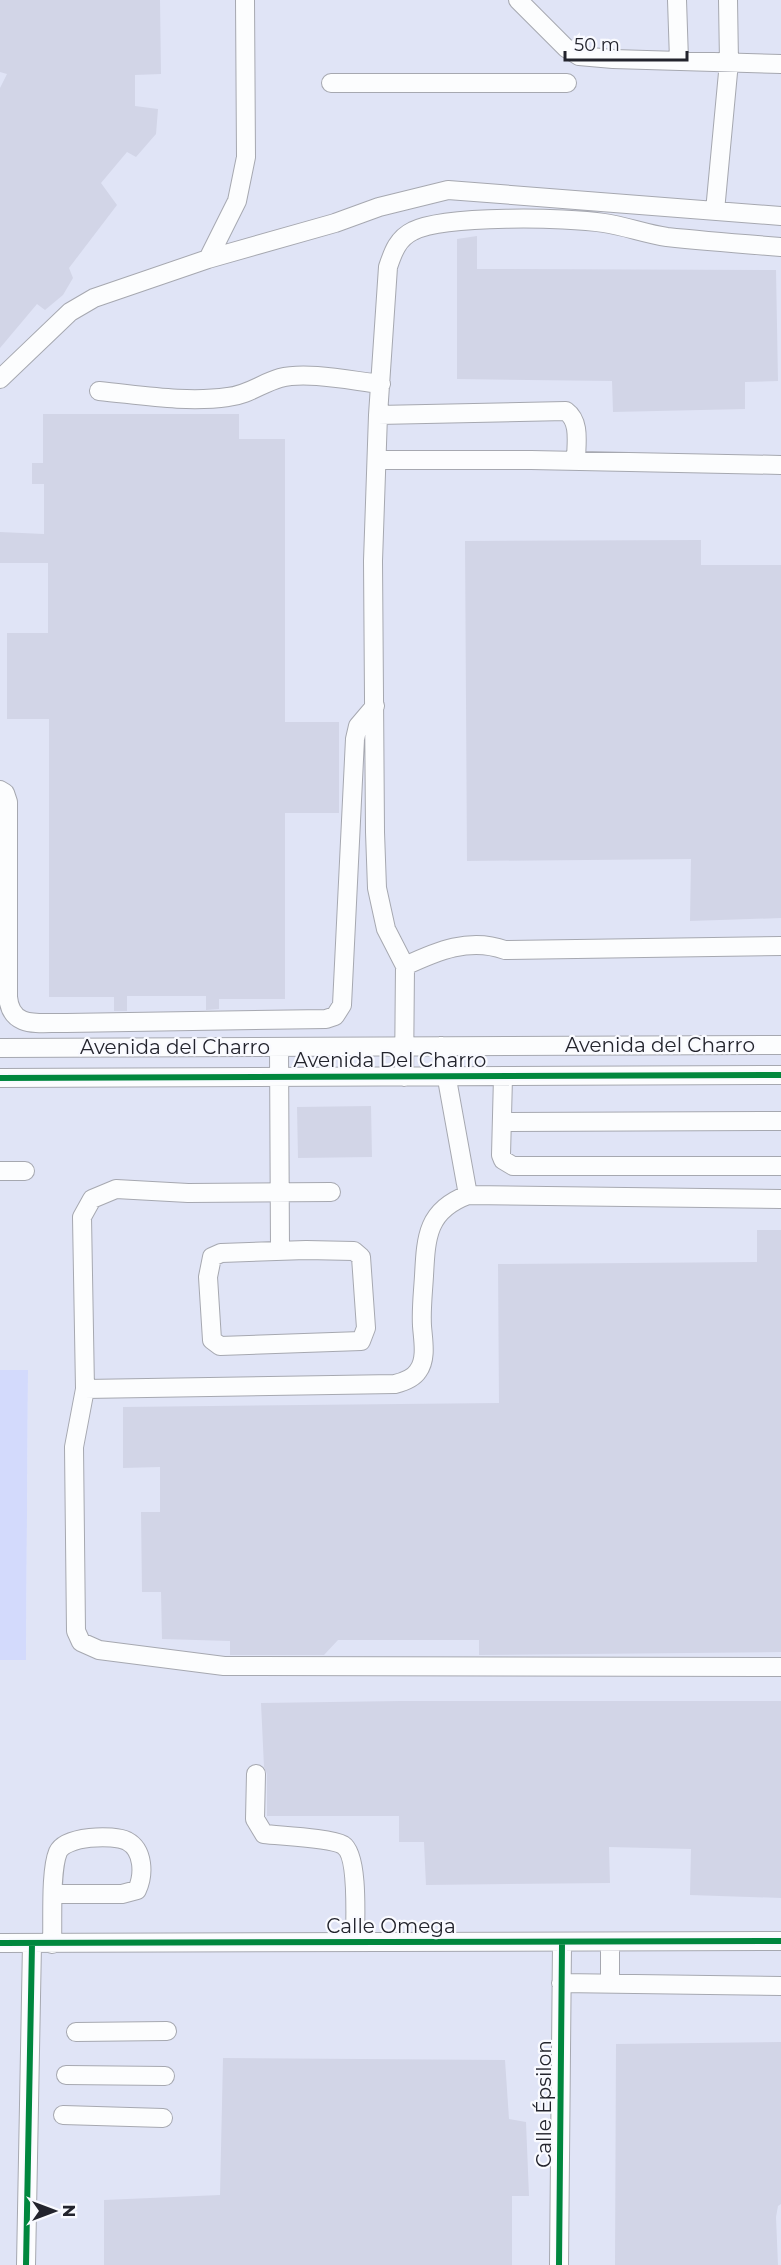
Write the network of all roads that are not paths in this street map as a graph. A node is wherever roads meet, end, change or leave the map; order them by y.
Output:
1 (245, 0) edge
2 (518, 0) edge
3 (677, 0) edge
4 (728, 0) edge
5 (679, 60) junction
6 (729, 62) junction
7 (781, 64) edge
8 (331, 83) dead end
9 (567, 83) dead end
10 (715, 211) junction
11 (781, 216) edge
12 (781, 247) edge
13 (208, 259) junction
14 (0, 379) edge
15 (381, 384) junction
16 (99, 391) dead end
17 (378, 416) junction
18 (376, 460) junction
19 (576, 461) junction
20 (781, 465) edge
21 (375, 706) junction
22 (0, 790) edge
23 (781, 946) edge
24 (405, 966) junction
25 (4, 997) edge
26 (781, 1045) edge
27 (404, 1046) junction
28 (441, 1046) junction
29 (279, 1047) junction
30 (0, 1048) edge
31 (781, 1076) edge
32 (278, 1077) junction
33 (404, 1077) junction
34 (446, 1077) junction
35 (503, 1077) junction
36 (0, 1078) edge
37 (781, 1121) edge
38 (502, 1122) junction
39 (781, 1166) edge
40 (0, 1171) edge
41 (25, 1171) dead end
42 (331, 1192) dead end
43 (280, 1193) junction
44 (468, 1195) junction
45 (781, 1198) edge
46 (280, 1251) junction
47 (85, 1389) junction
48 (780, 1667) edge
49 (256, 1774) dead end
50 (53, 1894) junction
51 (355, 1941) junction
52 (781, 1941) edge
53 (0, 1943) edge
54 (610, 1943) junction
55 (32, 1944) junction
56 (52, 1944) junction
57 (562, 1944) junction
58 (561, 1983) junction
59 (610, 1984) junction
60 (781, 1986) edge
61 (167, 2031) dead end
62 (76, 2032) dead end
63 (66, 2075) dead end
64 (165, 2076) dead end
65 (63, 2115) dead end
66 (163, 2118) dead end
67 (26, 2265) edge
68 (559, 2265) edge

1 - 13 street
2 - 5 street
3 - 5 street
4 - 6 street
5 - 6 street
6 - 7 street
6 - 10 street
8 - 9 street
10 - 11 street
10 - 13 street
12 - 15 street
13 - 14 street
15 - 16 street
15 - 17 street
17 - 18 street
17 - 19 street
18 - 19 street
18 - 21 street
19 - 20 street
21 - 24 street
21 - 25 street
22 - 25 street
23 - 24 street
24 - 27 street
26 - 28 street, Avenida del Charro
27 - 28 street, Avenida del Charro
27 - 29 street, Avenida del Charro
27 - 33 street
28 - 34 street
29 - 30 street, Avenida del Charro
29 - 32 street
31 - 35 street, Avenida Del Charro
32 - 33 street, Avenida Del Charro
32 - 36 street, Avenida Del Charro
32 - 43 street
33 - 34 street, Avenida Del Charro
34 - 35 street, Avenida Del Charro
34 - 44 street
35 - 38 street
37 - 38 street
38 - 39 street
40 - 41 street
42 - 43 street
43 - 46 street
43 - 47 street
44 - 45 street
44 - 47 street
46 - 46 street
47 - 48 street
49 - 51 street
50 - 50 street
50 - 56 street
51 - 56 street, Calle Omega
51 - 57 street, Calle Omega
52 - 54 street, Calle Omega
53 - 55 street, Calle Omega
54 - 57 street, Calle Omega
54 - 59 street
55 - 56 street, Calle Omega
55 - 67 street
57 - 58 street, Calle Épsilon
58 - 59 street
58 - 68 street, Calle Épsilon
59 - 60 street
61 - 62 street
63 - 64 street
65 - 66 street

